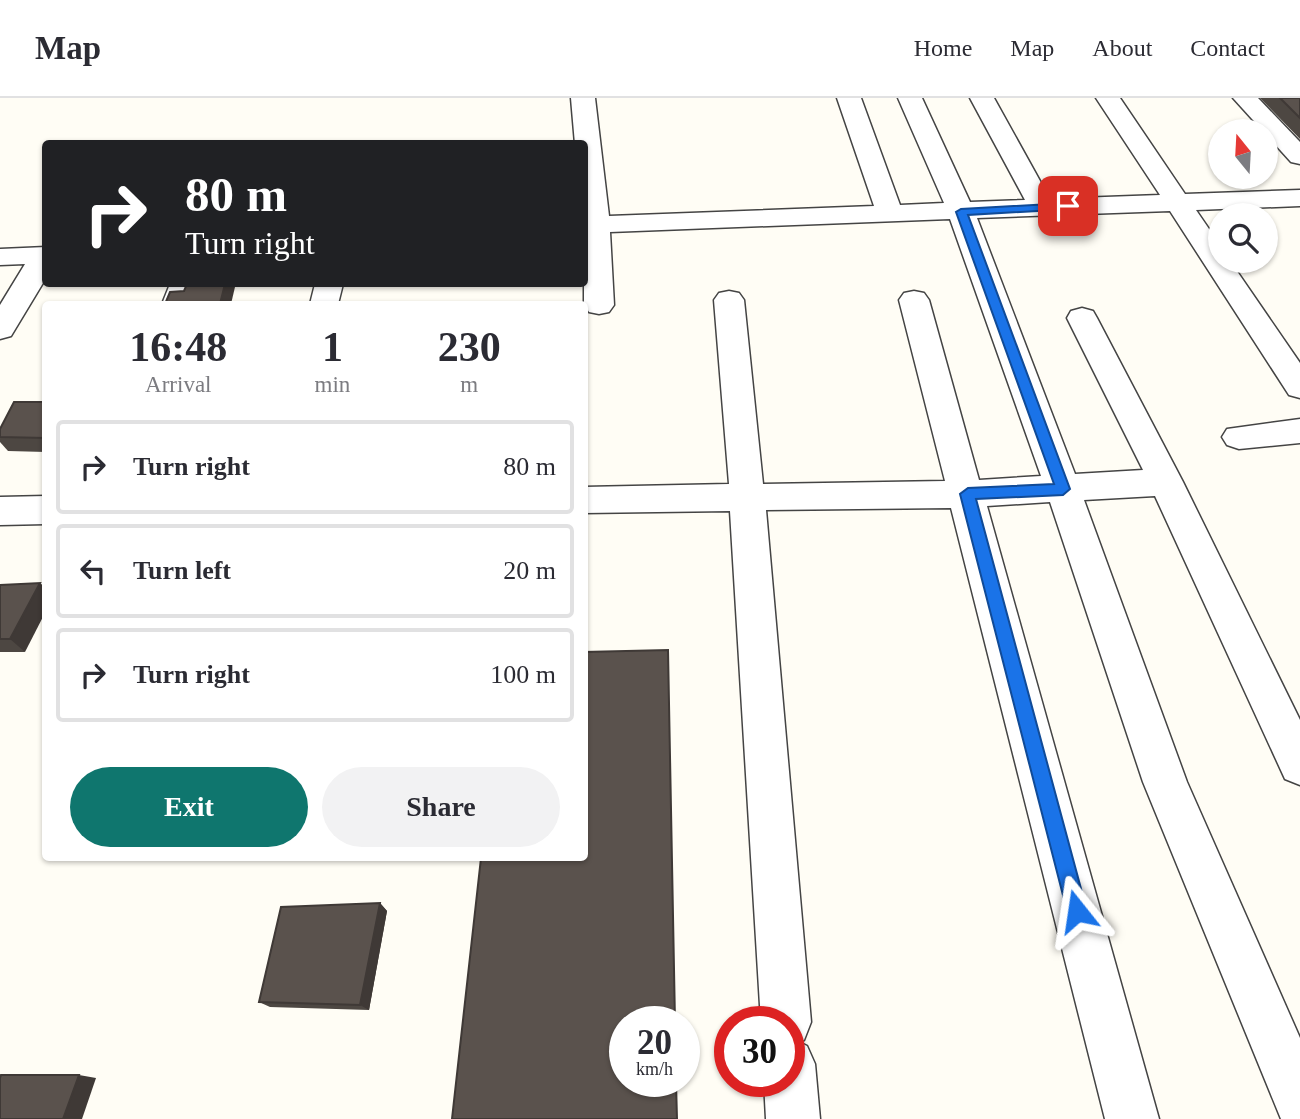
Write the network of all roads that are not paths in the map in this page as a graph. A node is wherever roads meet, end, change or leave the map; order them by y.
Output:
1 (583, 98) edge
2 (849, 98) edge
3 (910, 98) edge
4 (982, 98) edge
5 (1108, 98) edge
6 (1245, 98) edge
7 (585, 140) edge
8 (1300, 157) edge
9 (588, 188) edge
10 (1300, 198) edge
11 (1175, 200) junction
12 (1042, 208) junction
13 (961, 212) junction
14 (890, 215) junction
15 (590, 224) edge
16 (42, 255) edge
17 (0, 257) edge
18 (42, 260) edge
19 (729, 300) dead end
20 (914, 300) dead end
21 (599, 304) dead end
22 (1082, 318) dead end
23 (0, 329) edge
24 (1300, 387) edge
25 (1300, 432) edge
26 (1239, 437) dead end
27 (1166, 482) junction
28 (1063, 489) junction
29 (968, 494) junction
30 (747, 495) junction
31 (588, 499) edge
32 (42, 510) edge
33 (0, 511) edge
34 (1300, 765) edge
35 (785, 1006) edge
36 (791, 1097) edge
37 (1300, 1100) edge
38 (793, 1119) edge
39 (1132, 1119) edge

1 - 7 street
2 - 14 street
3 - 13 street
4 - 12 street
5 - 11 street
6 - 8 street
9 - 15 street
10 - 11 street
11 - 12 street
11 - 24 street
12 - 13 street
13 - 14 street
13 - 28 street
14 - 15 street
15 - 21 street
16 - 17 street
18 - 23 street
19 - 30 street
20 - 29 street
22 - 27 street
25 - 26 street
27 - 28 street
27 - 34 street
28 - 29 street
28 - 37 street
29 - 30 street
29 - 39 street
30 - 31 street
30 - 35 street
32 - 33 street
36 - 38 street

